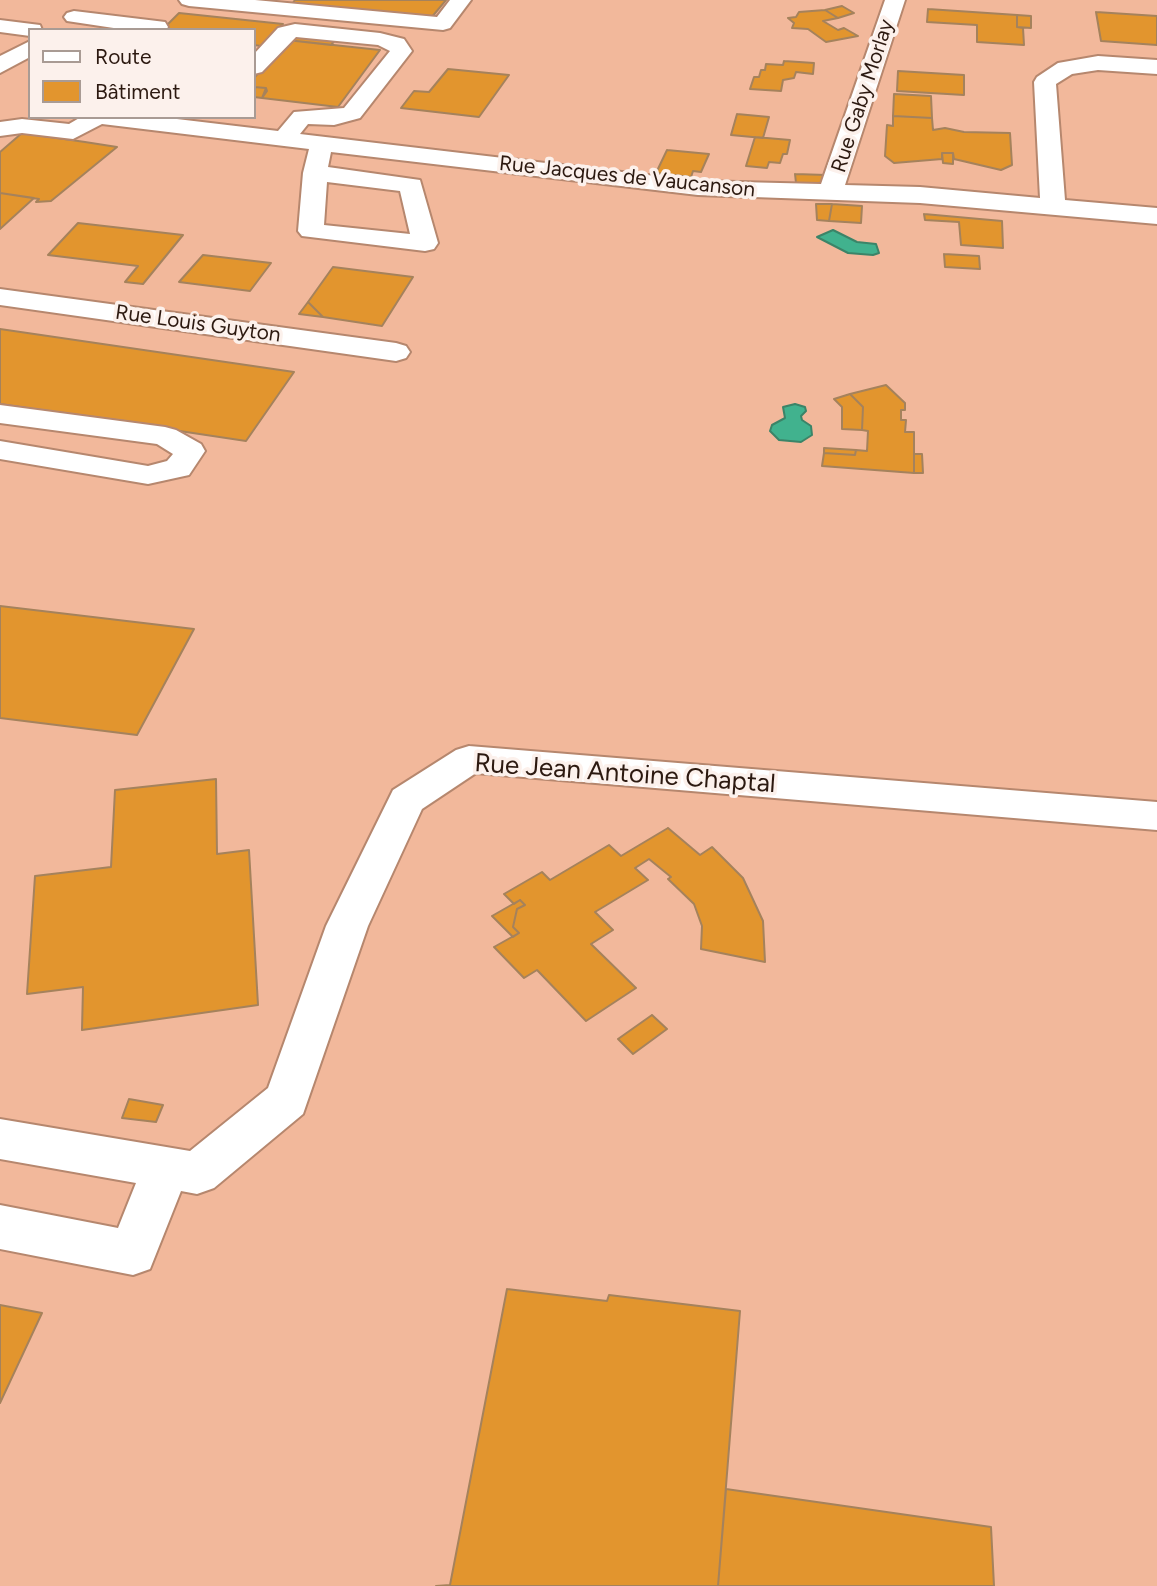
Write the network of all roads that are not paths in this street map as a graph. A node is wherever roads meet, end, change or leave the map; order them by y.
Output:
1 (97, 0) edge
2 (189, 0) edge
3 (461, 0) edge
4 (895, 0) edge
5 (253, 3) edge
6 (74, 17) junction
7 (0, 26) edge
8 (157, 27) dead end
9 (59, 28) edge
10 (28, 30) edge
11 (28, 48) edge
12 (256, 65) edge
13 (0, 66) edge
14 (1157, 67) edge
15 (0, 106) edge
16 (28, 109) edge
17 (95, 119) edge
18 (133, 119) edge
19 (222, 124) edge
20 (0, 129) edge
21 (284, 139) junction
22 (326, 144) junction
23 (315, 173) junction
24 (830, 193) junction
25 (1053, 208) junction
26 (1157, 216) edge
27 (0, 297) edge
28 (396, 352) dead end
29 (0, 414) edge
30 (0, 450) edge
31 (1157, 816) edge
32 (0, 1139) edge
33 (166, 1167) junction
34 (0, 1227) edge

1 - 6 street
2 - 5 street
3 - 5 street
4 - 24 street, Rue Gaby Morlay
6 - 8 street
6 - 9 street
7 - 10 street
11 - 13 street
12 - 21 street
14 - 25 street
15 - 16 street
17 - 20 street
18 - 19 street, Rue Jacques de Vaucanson
19 - 21 street, Rue Jacques de Vaucanson
21 - 22 street, Rue Jacques de Vaucanson
22 - 23 street
22 - 24 street, Rue Jacques de Vaucanson
23 - 23 street
24 - 25 street, Rue Jacques de Vaucanson
25 - 26 street, Rue Jacques de Vaucanson
27 - 28 street, Rue Louis Guyton
29 - 30 street
31 - 33 street, Rue Jean Antoine Chaptal
32 - 33 street, Rue Jean Antoine Chaptal
33 - 34 street

